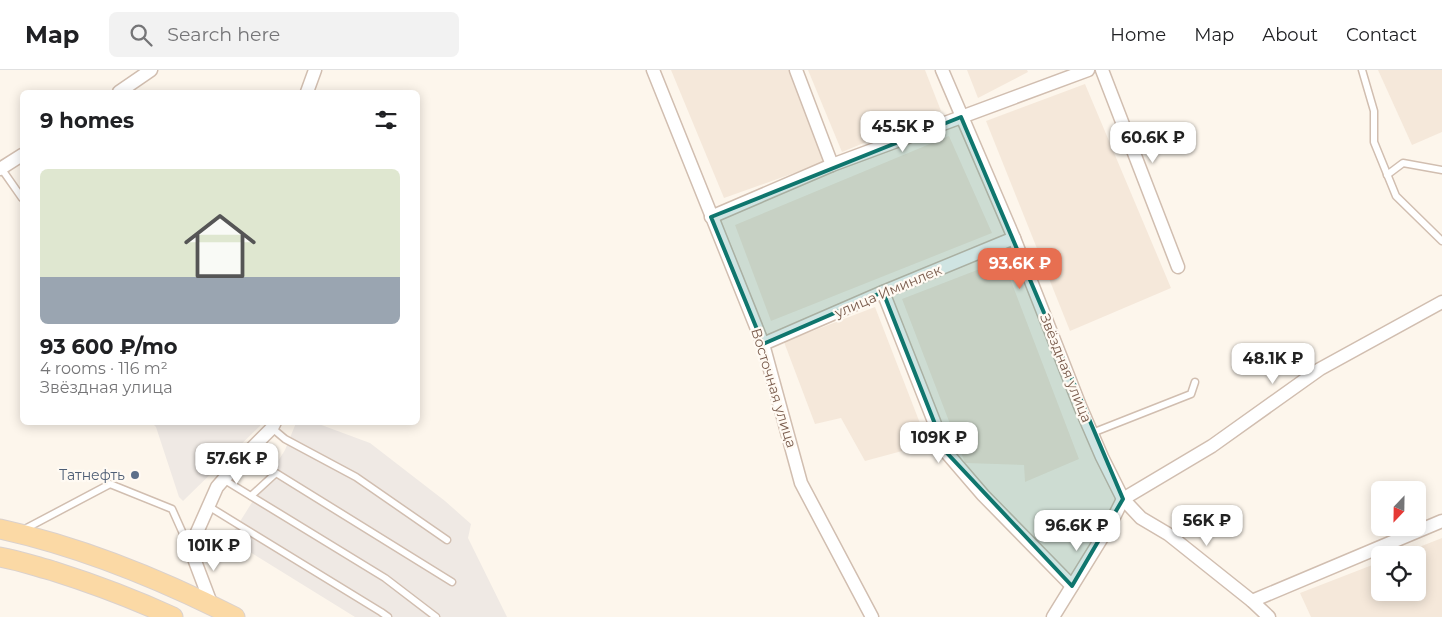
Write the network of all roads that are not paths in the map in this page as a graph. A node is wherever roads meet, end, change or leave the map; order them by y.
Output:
1 (151, 70) edge
2 (315, 70) edge
3 (653, 70) edge
4 (796, 70) edge
5 (942, 70) edge
6 (1088, 70) edge
7 (1102, 70) edge
8 (1362, 70) edge
9 (121, 90) edge
10 (308, 90) edge
11 (961, 117) junction
12 (20, 156) edge
13 (832, 165) junction
14 (1, 169) edge
15 (1442, 170) edge
16 (1387, 175) junction
17 (20, 195) edge
18 (711, 217) junction
19 (1014, 238) junction
20 (1442, 242) edge
21 (1178, 267) dead end
22 (883, 292) junction
23 (1442, 302) edge
24 (763, 344) junction
25 (1195, 382) dead end
26 (274, 425) edge
27 (276, 425) edge
28 (1092, 433) junction
29 (223, 479) junction
30 (251, 496) junction
31 (1123, 500) junction
32 (208, 506) junction
33 (1442, 521) edge
34 (9, 531) edge
35 (447, 540) dead end
36 (190, 548) junction
37 (0, 557) edge
38 (452, 582) dead end
39 (1072, 586) junction
40 (1252, 601) junction
41 (212, 606) junction
42 (173, 617) edge
43 (234, 617) edge
44 (388, 617) edge
45 (436, 617) edge
46 (872, 617) edge
47 (1053, 617) edge
48 (1269, 617) edge

1 - 9 street
2 - 10 street
3 - 18 street, Восточная улица
4 - 13 street
5 - 11 street, Звёздная улица
6 - 11 street
7 - 21 street
8 - 16 lane
11 - 13 street
11 - 19 street, Звёздная улица
12 - 14 street
13 - 18 street
14 - 17 lane
15 - 16 lane
16 - 20 lane
18 - 24 street, Восточная улица
19 - 22 street, улица Иминлек
19 - 28 street, Звёздная улица
22 - 24 street, улица Иминлек
22 - 39 street
23 - 31 street
24 - 46 street, Восточная улица
25 - 28 lane
26 - 29 street
27 - 35 lane
28 - 31 street, Звёздная улица
29 - 30 lane
29 - 32 street
30 - 38 lane
30 - 45 lane
31 - 39 street
31 - 40 street
32 - 36 street
32 - 44 lane
33 - 40 street
34 - 36 lane
34 - 41 main road
36 - 41 street
37 - 42 main road
39 - 47 street
40 - 48 street
41 - 43 main road

